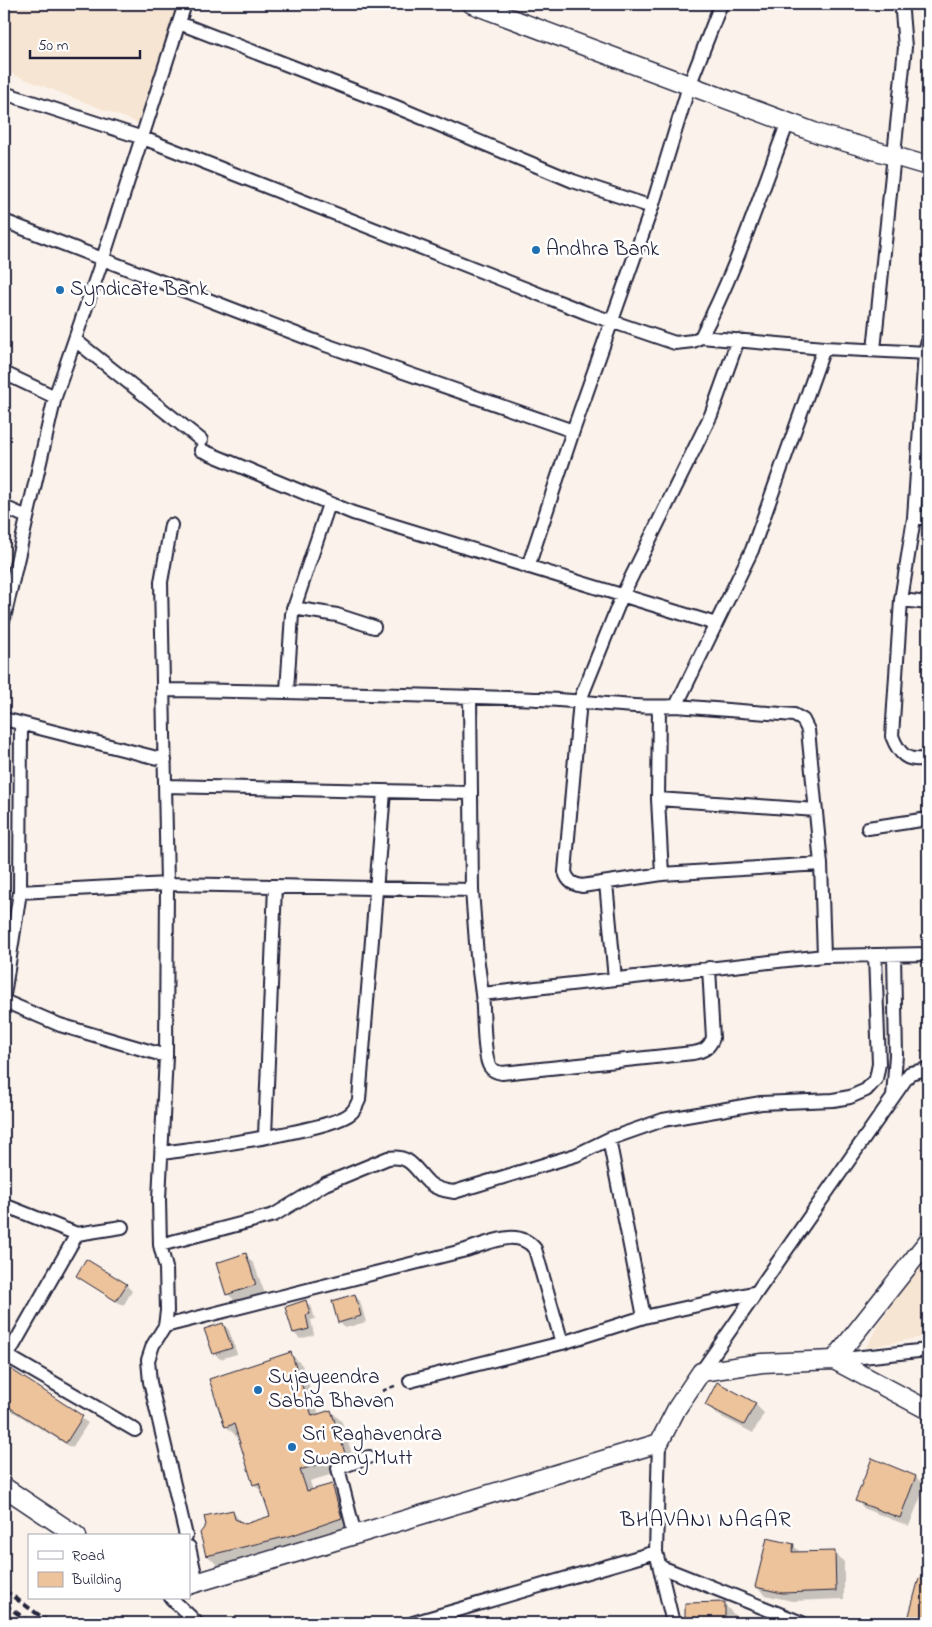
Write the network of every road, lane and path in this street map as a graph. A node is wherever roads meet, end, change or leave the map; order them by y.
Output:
1 (185, 4) edge
2 (472, 4) edge
3 (721, 4) edge
4 (902, 12) dead end
5 (178, 23) junction
6 (689, 86) junction
7 (4, 92) edge
8 (788, 122) junction
9 (142, 138) junction
10 (894, 156) junction
11 (928, 166) edge
12 (652, 207) junction
13 (4, 221) edge
14 (103, 258) junction
15 (611, 321) junction
16 (701, 337) junction
17 (75, 340) junction
18 (738, 340) junction
19 (824, 348) junction
20 (924, 349) edge
21 (878, 350) junction
22 (4, 374) edge
23 (55, 397) junction
24 (924, 424) edge
25 (573, 430) junction
26 (329, 504) junction
27 (4, 507) edge
28 (27, 517) junction
29 (914, 518) junction
30 (928, 518) edge
31 (171, 525) dead end
32 (528, 568) junction
33 (622, 596) junction
34 (901, 600) junction
35 (928, 603) edge
36 (293, 608) junction
37 (4, 618) edge
38 (716, 624) junction
39 (374, 627) dead end
40 (164, 690) junction
41 (287, 691) junction
42 (470, 697) junction
43 (580, 700) junction
44 (676, 706) junction
45 (659, 707) junction
46 (4, 719) edge
47 (21, 725) junction
48 (928, 758) edge
49 (165, 760) junction
50 (166, 786) junction
51 (384, 792) junction
52 (471, 793) junction
53 (658, 798) junction
54 (816, 810) junction
55 (928, 819) edge
56 (868, 828) dead end
57 (821, 864) junction
58 (662, 874) junction
59 (606, 883) junction
60 (167, 884) junction
61 (275, 886) junction
62 (375, 887) junction
63 (472, 890) junction
64 (20, 892) junction
65 (928, 954) edge
66 (876, 955) junction
67 (894, 955) junction
68 (824, 956) junction
69 (709, 968) junction
70 (615, 979) junction
71 (482, 994) junction
72 (4, 995) edge
73 (4, 1001) edge
74 (166, 1056) junction
75 (928, 1069) edge
76 (893, 1097) junction
77 (265, 1136) junction
78 (608, 1139) junction
79 (163, 1153) junction
80 (4, 1205) edge
81 (122, 1227) dead end
82 (77, 1234) junction
83 (928, 1241) edge
84 (160, 1245) junction
85 (757, 1292) junction
86 (644, 1317) junction
87 (165, 1326) junction
88 (562, 1344) junction
89 (928, 1350) edge
90 (5, 1357) edge
91 (834, 1360) junction
92 (701, 1372) junction
93 (410, 1381) joint
94 (382, 1391) dead end
95 (928, 1410) edge
96 (135, 1430) dead end
97 (659, 1443) junction
98 (369, 1457) dead end
99 (4, 1487) edge
100 (74, 1534) edge
101 (186, 1534) edge
102 (355, 1535) junction
103 (656, 1552) junction
104 (190, 1556) edge
105 (661, 1566) junction
106 (193, 1584) edge
107 (173, 1600) edge
108 (197, 1623) edge
109 (413, 1623) edge
110 (673, 1623) edge
111 (798, 1623) edge

1 - 5 street
2 - 6 street
3 - 6 street
4 - 10 street
5 - 9 street
5 - 12 street
6 - 8 street
6 - 12 street
7 - 9 street
8 - 10 street
8 - 16 street
9 - 14 street
9 - 15 street
10 - 11 street
10 - 21 street
12 - 15 street
13 - 14 street
14 - 17 street
14 - 25 street
15 - 16 street
15 - 25 street
16 - 18 street
17 - 23 street
17 - 26 street
18 - 19 street
18 - 33 street
19 - 21 street
19 - 38 street
20 - 21 street
20 - 24 street
22 - 23 street
23 - 28 street
24 - 29 street
25 - 32 street
26 - 32 street
26 - 36 street
27 - 28 street
28 - 37 street
29 - 30 street
29 - 34 street
31 - 40 street
32 - 33 street
33 - 38 street
33 - 43 street
34 - 35 street
34 - 48 street
36 - 39 street
36 - 41 street
38 - 44 street
40 - 41 street
40 - 49 street
41 - 42 street
42 - 43 street
42 - 52 street
43 - 45 street
43 - 59 street
44 - 45 street
44 - 54 street
45 - 53 street
46 - 47 street
47 - 49 street
47 - 64 street
49 - 50 street
50 - 51 street
50 - 60 street
51 - 52 street
51 - 62 street
52 - 63 street
53 - 54 street
53 - 58 street
54 - 57 street
55 - 56 street
57 - 58 street
57 - 68 street
58 - 59 street
59 - 70 street
60 - 61 street
60 - 64 street
60 - 74 street
61 - 62 street
61 - 77 street
62 - 63 street
62 - 77 street
63 - 71 street
64 - 72 street
65 - 67 street
66 - 67 street
66 - 68 street
66 - 78 street
67 - 76 street
68 - 69 street
69 - 70 street
69 - 71 street
70 - 71 street
73 - 74 street
74 - 79 street
75 - 76 street
76 - 85 street
77 - 79 street
78 - 84 street
78 - 86 street
79 - 84 street
80 - 82 street
81 - 82 street
82 - 90 street
83 - 91 street
84 - 87 street
85 - 86 street
85 - 92 street
86 - 88 street
87 - 88 street
87 - 101 street
88 - 93 street
89 - 91 street
90 - 96 street
91 - 92 street
91 - 95 street
92 - 97 street
93 - 94 path
97 - 102 street
97 - 103 street
98 - 102 street
99 - 100 street
102 - 106 street
103 - 105 street
103 - 109 street
104 - 106 street
105 - 110 street
105 - 111 street
107 - 108 street

